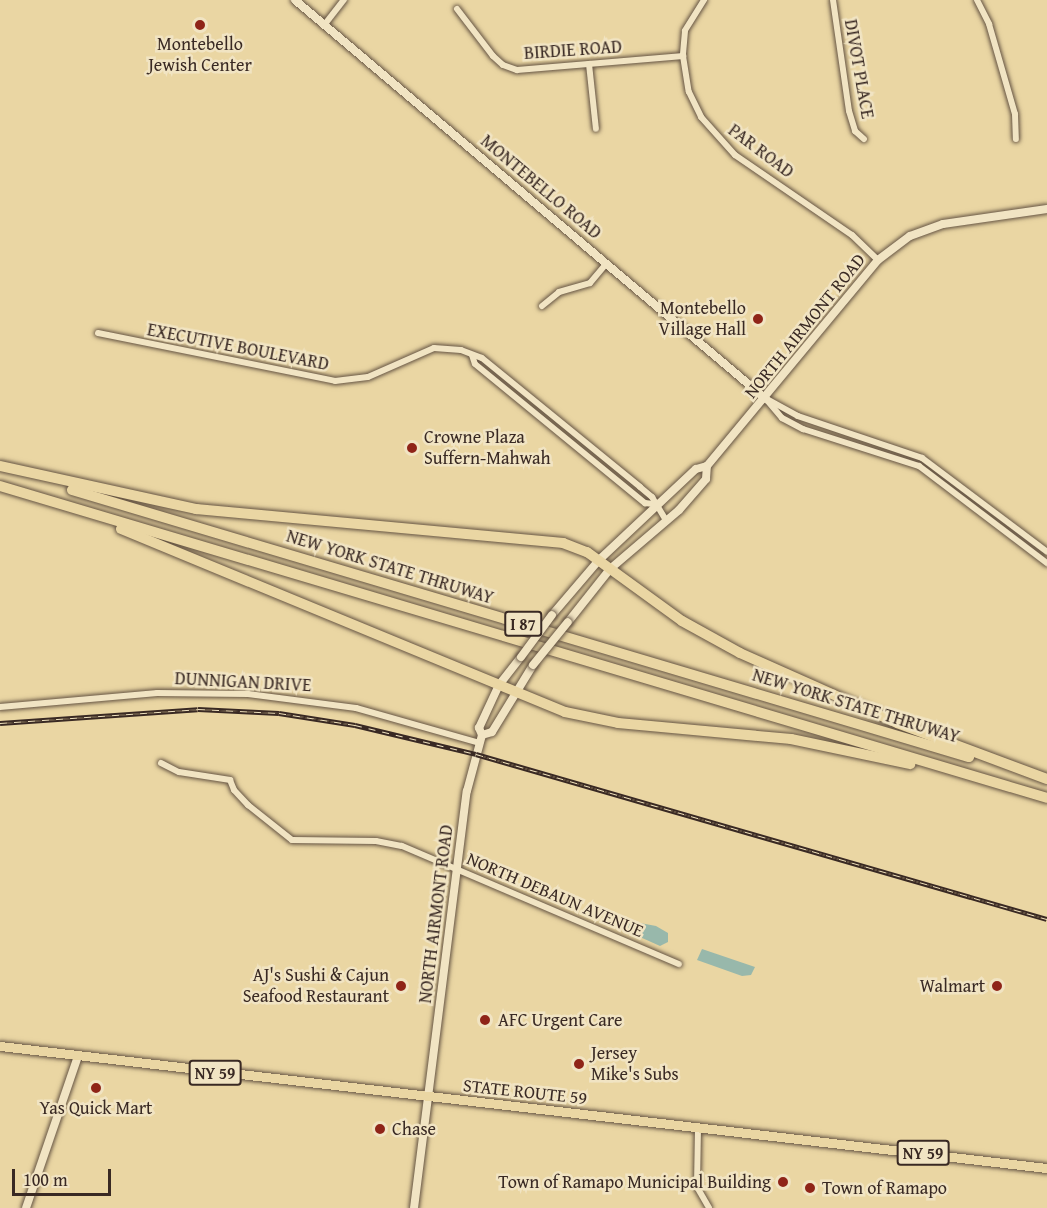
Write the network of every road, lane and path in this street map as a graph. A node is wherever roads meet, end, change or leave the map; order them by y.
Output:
1 (295, 0) edge
2 (344, 0) edge
3 (704, 0) edge
4 (833, 0) edge
5 (977, 0) edge
6 (457, 9) dead end
7 (325, 24) junction
8 (683, 56) junction
9 (589, 64) junction
10 (596, 129) dead end
11 (864, 138) dead end
12 (1016, 139) dead end
13 (1047, 208) edge
14 (878, 260) junction
15 (608, 263) junction
16 (542, 306) dead end
17 (98, 333) dead end
18 (766, 399) junction
19 (858, 438) junction
20 (856, 446) junction
21 (922, 458) junction
22 (917, 465) junction
23 (707, 466) junction
24 (0, 467) edge
25 (0, 486) edge
26 (36, 497) junction
27 (655, 506) junction
28 (666, 520) junction
29 (1010, 524) junction
30 (1005, 530) junction
31 (1047, 552) edge
32 (599, 560) junction
33 (1047, 563) edge
34 (610, 569) junction
35 (499, 685) junction
36 (515, 692) junction
37 (0, 707) edge
38 (481, 739) junction
39 (161, 763) dead end
40 (1047, 779) edge
41 (1047, 798) edge
42 (457, 869) junction
43 (679, 964) dead end
44 (0, 1046) edge
45 (78, 1056) junction
46 (427, 1098) junction
47 (698, 1128) junction
48 (1047, 1168) edge
49 (26, 1208) edge
50 (414, 1208) edge
51 (709, 1208) edge

1 - 7 street, MONTEBELLO ROAD
2 - 7 street
3 - 8 street, PAR ROAD
4 - 11 street, DIVOT PLACE
5 - 12 street
6 - 9 street, BIRDIE ROAD
7 - 15 street, MONTEBELLO ROAD
8 - 9 street, BIRDIE ROAD
8 - 14 street, PAR ROAD
9 - 10 street
13 - 14 street, NORTH AIRMONT ROAD
14 - 18 street, NORTH AIRMONT ROAD
15 - 16 street
15 - 18 street, MONTEBELLO ROAD
17 - 27 street, EXECUTIVE BOULEVARD
18 - 19 street
18 - 20 street
18 - 23 street, NORTH AIRMONT ROAD
19 - 20 street
19 - 21 street
20 - 22 street
21 - 22 street
21 - 29 street
22 - 30 street
23 - 27 street, NORTH AIRMONT ROAD
23 - 28 street, NORTH AIRMONT ROAD
24 - 32 highway
24 - 40 highway, NEW YORK STATE THRUWAY / I 87
25 - 26 highway, NEW YORK STATE THRUWAY / I 87
26 - 35 highway
26 - 41 highway, NEW YORK STATE THRUWAY / I 87
27 - 28 street, EXECUTIVE BOULEVARD
27 - 32 street, NORTH AIRMONT ROAD
28 - 34 street, NORTH AIRMONT ROAD
29 - 30 street
29 - 31 street
30 - 33 street
32 - 34 highway
32 - 35 street, NORTH AIRMONT ROAD, bridge
34 - 36 street, NORTH AIRMONT ROAD, bridge
34 - 40 highway
35 - 36 highway
35 - 38 street, NORTH AIRMONT ROAD
36 - 38 street, NORTH AIRMONT ROAD
36 - 41 highway
37 - 38 street, DUNNIGAN DRIVE
38 - 42 street, NORTH AIRMONT ROAD
39 - 42 street, NORTH DEBAUN AVENUE
42 - 43 street, NORTH DEBAUN AVENUE
42 - 46 street, NORTH AIRMONT ROAD
44 - 45 main road, STATE ROUTE 59 / NY 59
45 - 46 main road, STATE ROUTE 59 / NY 59
45 - 49 street
46 - 47 main road, STATE ROUTE 59 / NY 59
46 - 50 street, NORTH AIRMONT ROAD
47 - 48 main road, STATE ROUTE 59 / NY 59
47 - 51 street

